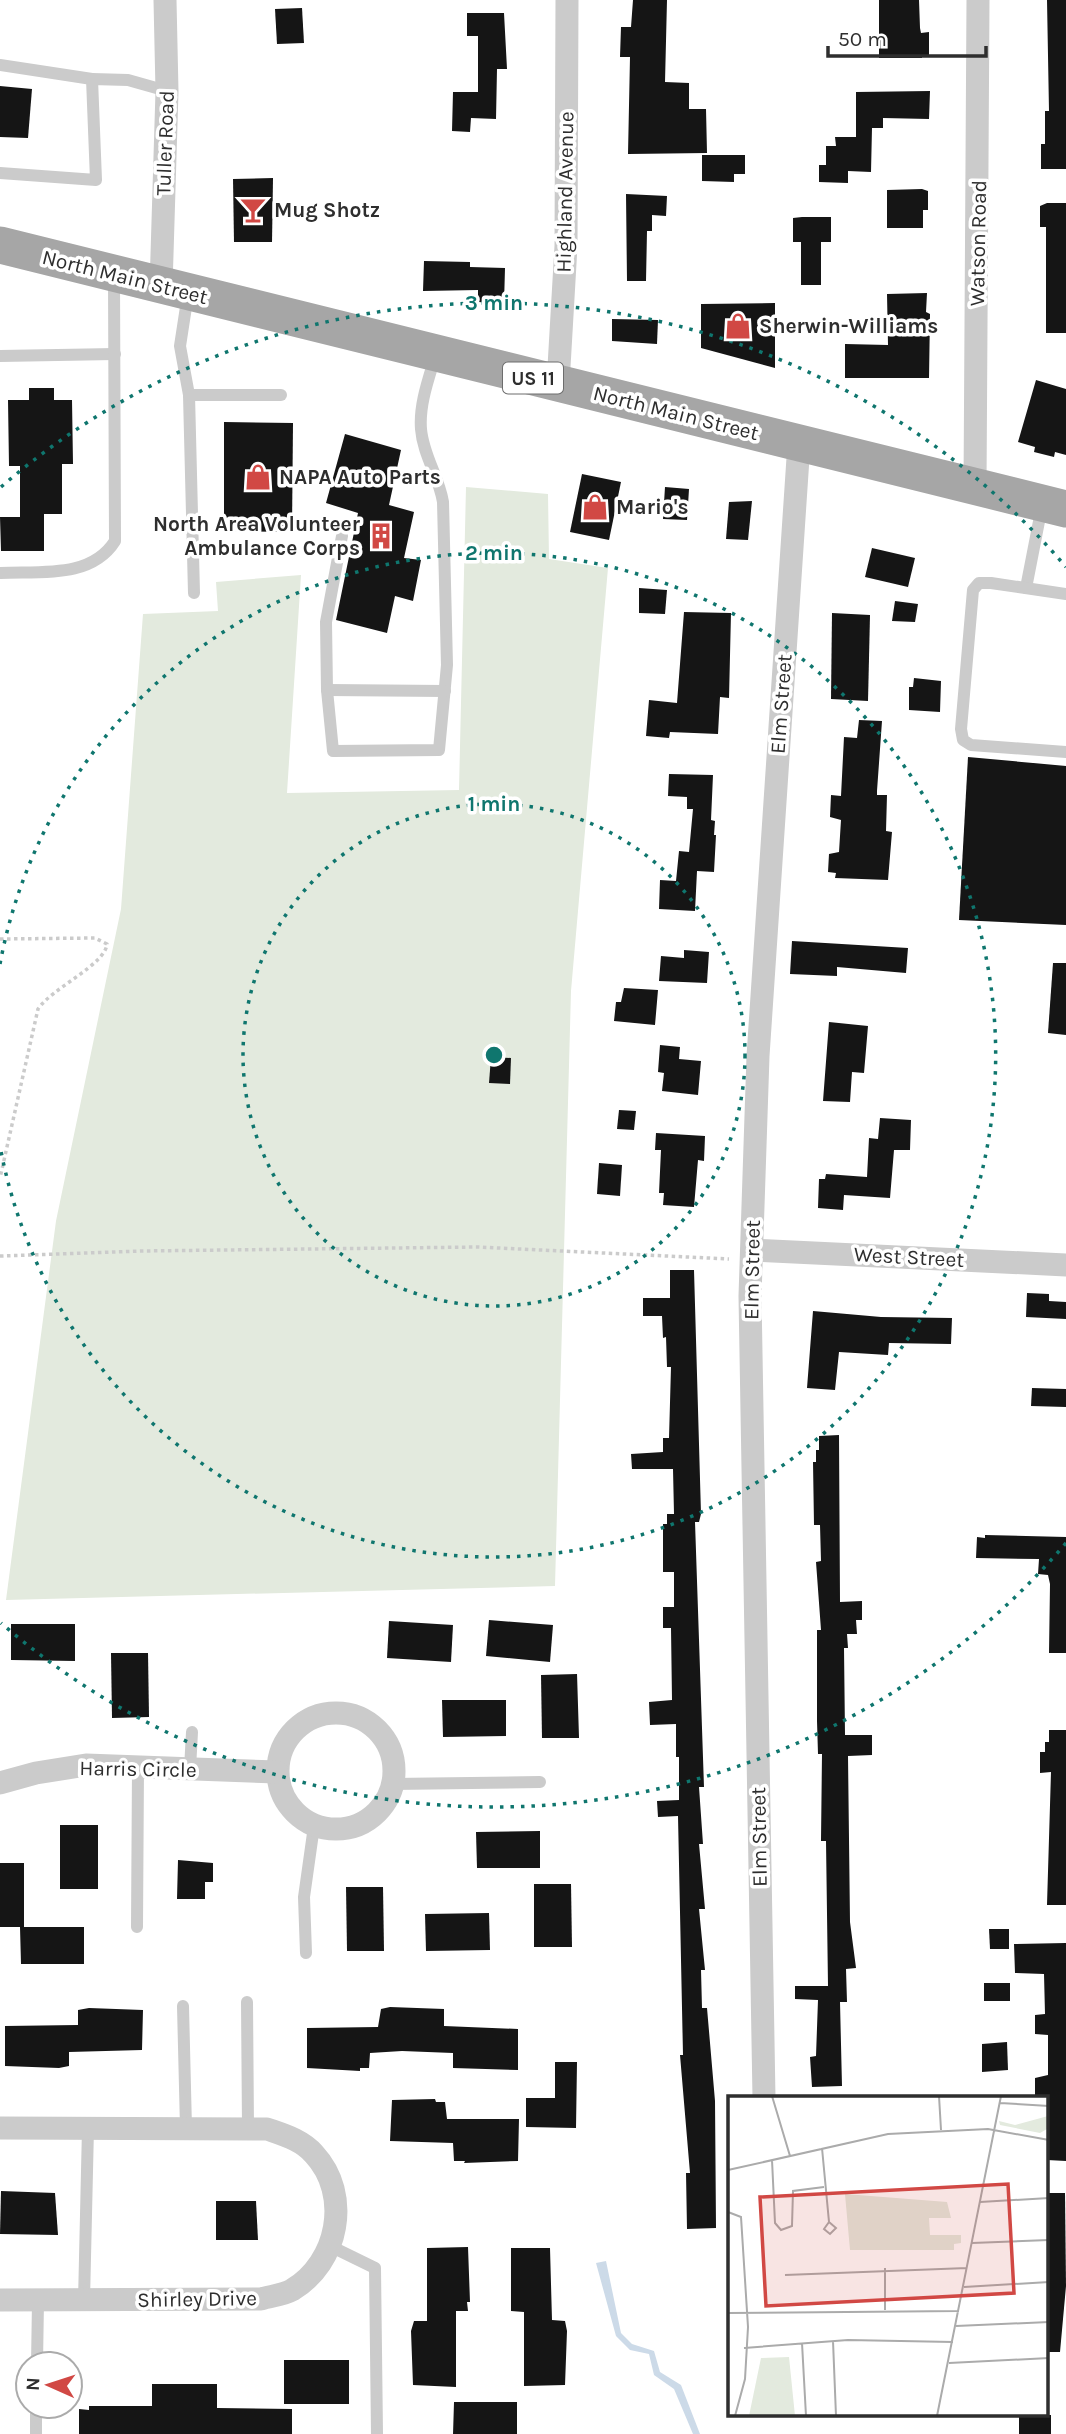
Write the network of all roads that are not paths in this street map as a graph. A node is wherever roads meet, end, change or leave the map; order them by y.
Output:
1 (165, 0) edge
2 (567, 0) edge
3 (978, 0) edge
4 (0, 65) edge
5 (92, 79) junction
6 (167, 90) junction
7 (0, 173) edge
8 (0, 246) edge
9 (114, 275) junction
10 (174, 290) junction
11 (115, 354) junction
12 (436, 354) junction
13 (0, 356) edge
14 (558, 384) junction
15 (189, 395) junction
16 (281, 395) dead end
17 (799, 443) junction
18 (975, 487) junction
19 (1054, 507) edge
20 (342, 536) dead end
21 (0, 573) edge
22 (1026, 588) junction
23 (194, 593) dead end
24 (1066, 594) edge
25 (327, 690) junction
26 (445, 691) junction
27 (1066, 752) edge
28 (752, 1255) junction
29 (1066, 1265) edge
30 (192, 1732) dead end
31 (138, 1767) junction
32 (190, 1769) junction
33 (277, 1772) junction
34 (540, 1782) dead end
35 (0, 1783) edge
36 (392, 1784) junction
37 (314, 1826) junction
38 (137, 1927) dead end
39 (306, 1954) dead end
40 (247, 2002) dead end
41 (183, 2007) dead end
42 (764, 2096) edge
43 (0, 2128) edge
44 (248, 2128) junction
45 (88, 2129) junction
46 (186, 2129) junction
47 (330, 2246) junction
48 (0, 2300) edge
49 (38, 2301) junction
50 (84, 2301) junction
51 (37, 2350) edge
52 (377, 2434) edge

1 - 6 street, Tuller Road
2 - 14 street, Highland Avenue
3 - 18 street, Watson Road
4 - 5 lane
5 - 6 lane
5 - 7 lane
6 - 10 street, Tuller Road
8 - 9 main road, North Main Street / US 11
9 - 10 main road, North Main Street / US 11
9 - 11 lane
10 - 12 main road, North Main Street / US 11
10 - 15 lane
11 - 13 lane
11 - 21 lane
12 - 14 main road, North Main Street / US 11
12 - 26 lane
14 - 17 main road, North Main Street / US 11
15 - 16 lane
15 - 23 lane
17 - 18 main road, North Main Street / US 11
17 - 28 street, Elm Street
18 - 19 main road, North Main Street / US 11
19 - 22 lane
20 - 25 lane
22 - 24 lane
22 - 27 lane
25 - 26 lane
25 - 26 lane
28 - 29 street, West Street
28 - 42 street, Elm Street
30 - 32 lane
31 - 32 street, Harris Circle
31 - 35 street, Harris Circle
31 - 38 lane
32 - 33 street, Harris Circle
33 - 36 street
33 - 37 street
34 - 36 lane
36 - 37 street
37 - 39 lane
40 - 44 lane
41 - 46 lane
43 - 45 street, Shirley Drive
44 - 46 street, Shirley Drive
44 - 47 street, Shirley Drive
45 - 46 street, Shirley Drive
45 - 50 lane
47 - 50 street, Shirley Drive
47 - 52 lane
48 - 49 street, Shirley Drive
49 - 50 street, Shirley Drive
49 - 51 lane

